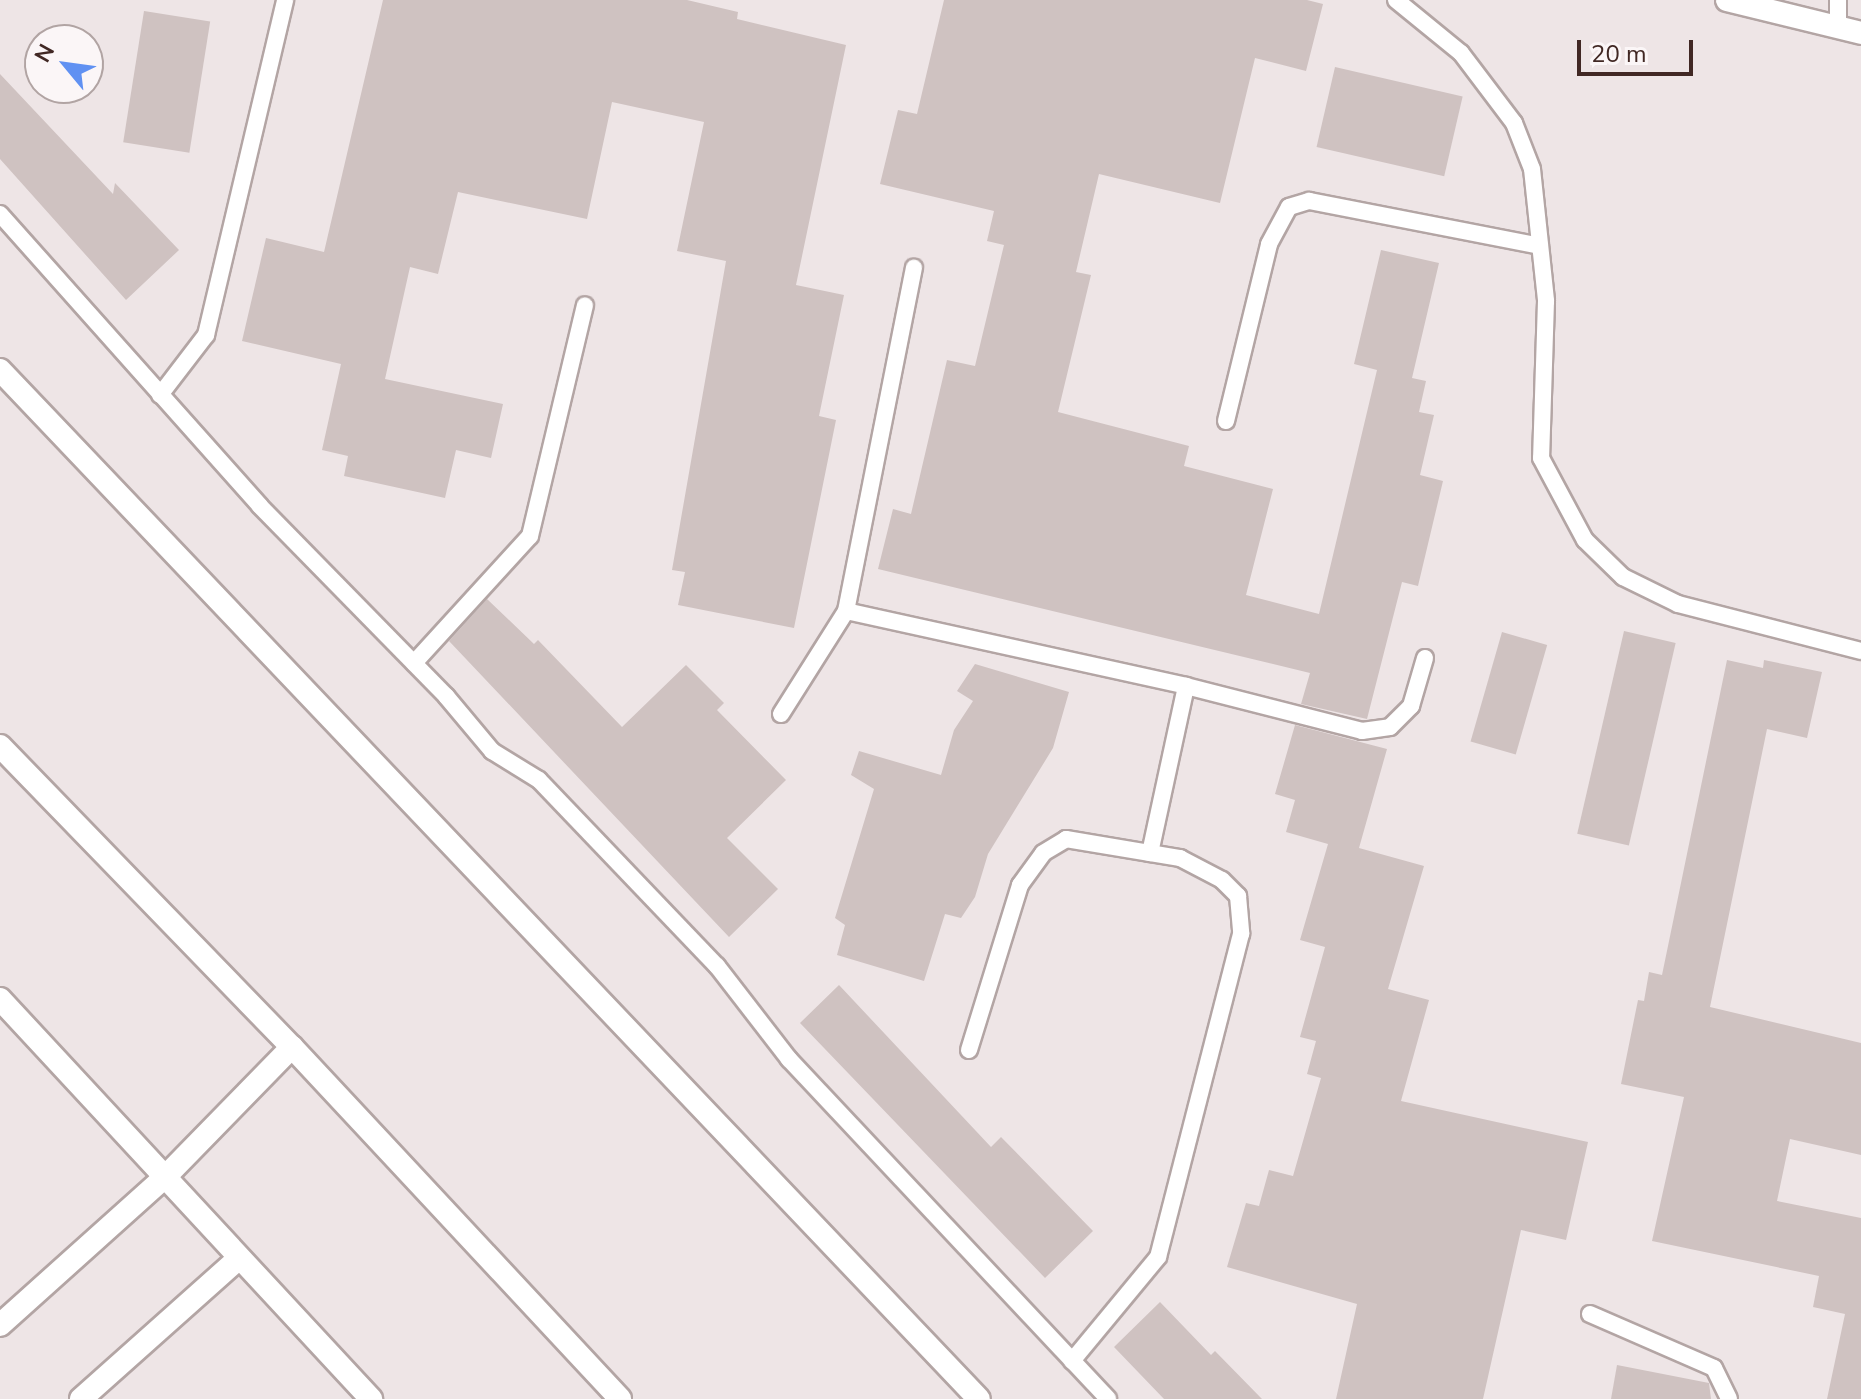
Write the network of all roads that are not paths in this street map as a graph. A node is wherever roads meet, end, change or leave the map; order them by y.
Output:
1 (285, 0) edge
2 (1396, 0) edge
3 (1727, 0) edge
4 (1838, 0) edge
5 (1777, 6) edge
6 (1838, 27) junction
7 (1861, 33) edge
8 (0, 214) edge
9 (1540, 246) junction
10 (914, 268) dead end
11 (585, 305) dead end
12 (0, 370) edge
13 (160, 395) junction
14 (1226, 421) dead end
15 (846, 611) junction
16 (1861, 651) edge
17 (1425, 658) dead end
18 (414, 663) junction
19 (1186, 686) junction
20 (781, 714) dead end
21 (0, 746) edge
22 (1150, 853) junction
23 (0, 999) edge
24 (292, 1047) junction
25 (969, 1050) dead end
26 (167, 1175) junction
27 (238, 1259) junction
28 (1590, 1314) dead end
29 (0, 1325) edge
30 (1072, 1361) junction
31 (81, 1399) edge
32 (371, 1399) edge
33 (620, 1399) edge
34 (979, 1399) edge
35 (1108, 1399) edge
36 (1729, 1399) edge

1 - 13 lane
2 - 9 lane
3 - 5 street
4 - 6 lane
5 - 6 street
6 - 7 street
8 - 13 lane
9 - 14 lane
9 - 16 lane
10 - 15 lane
11 - 18 lane
12 - 34 street
13 - 18 lane
15 - 19 lane
15 - 20 lane
17 - 19 lane
18 - 30 lane
19 - 22 lane
21 - 24 street
22 - 25 lane
22 - 30 lane
23 - 26 street
24 - 26 street
24 - 33 street
26 - 27 street
26 - 29 street
27 - 31 street
27 - 32 street
28 - 36 lane
30 - 35 lane

